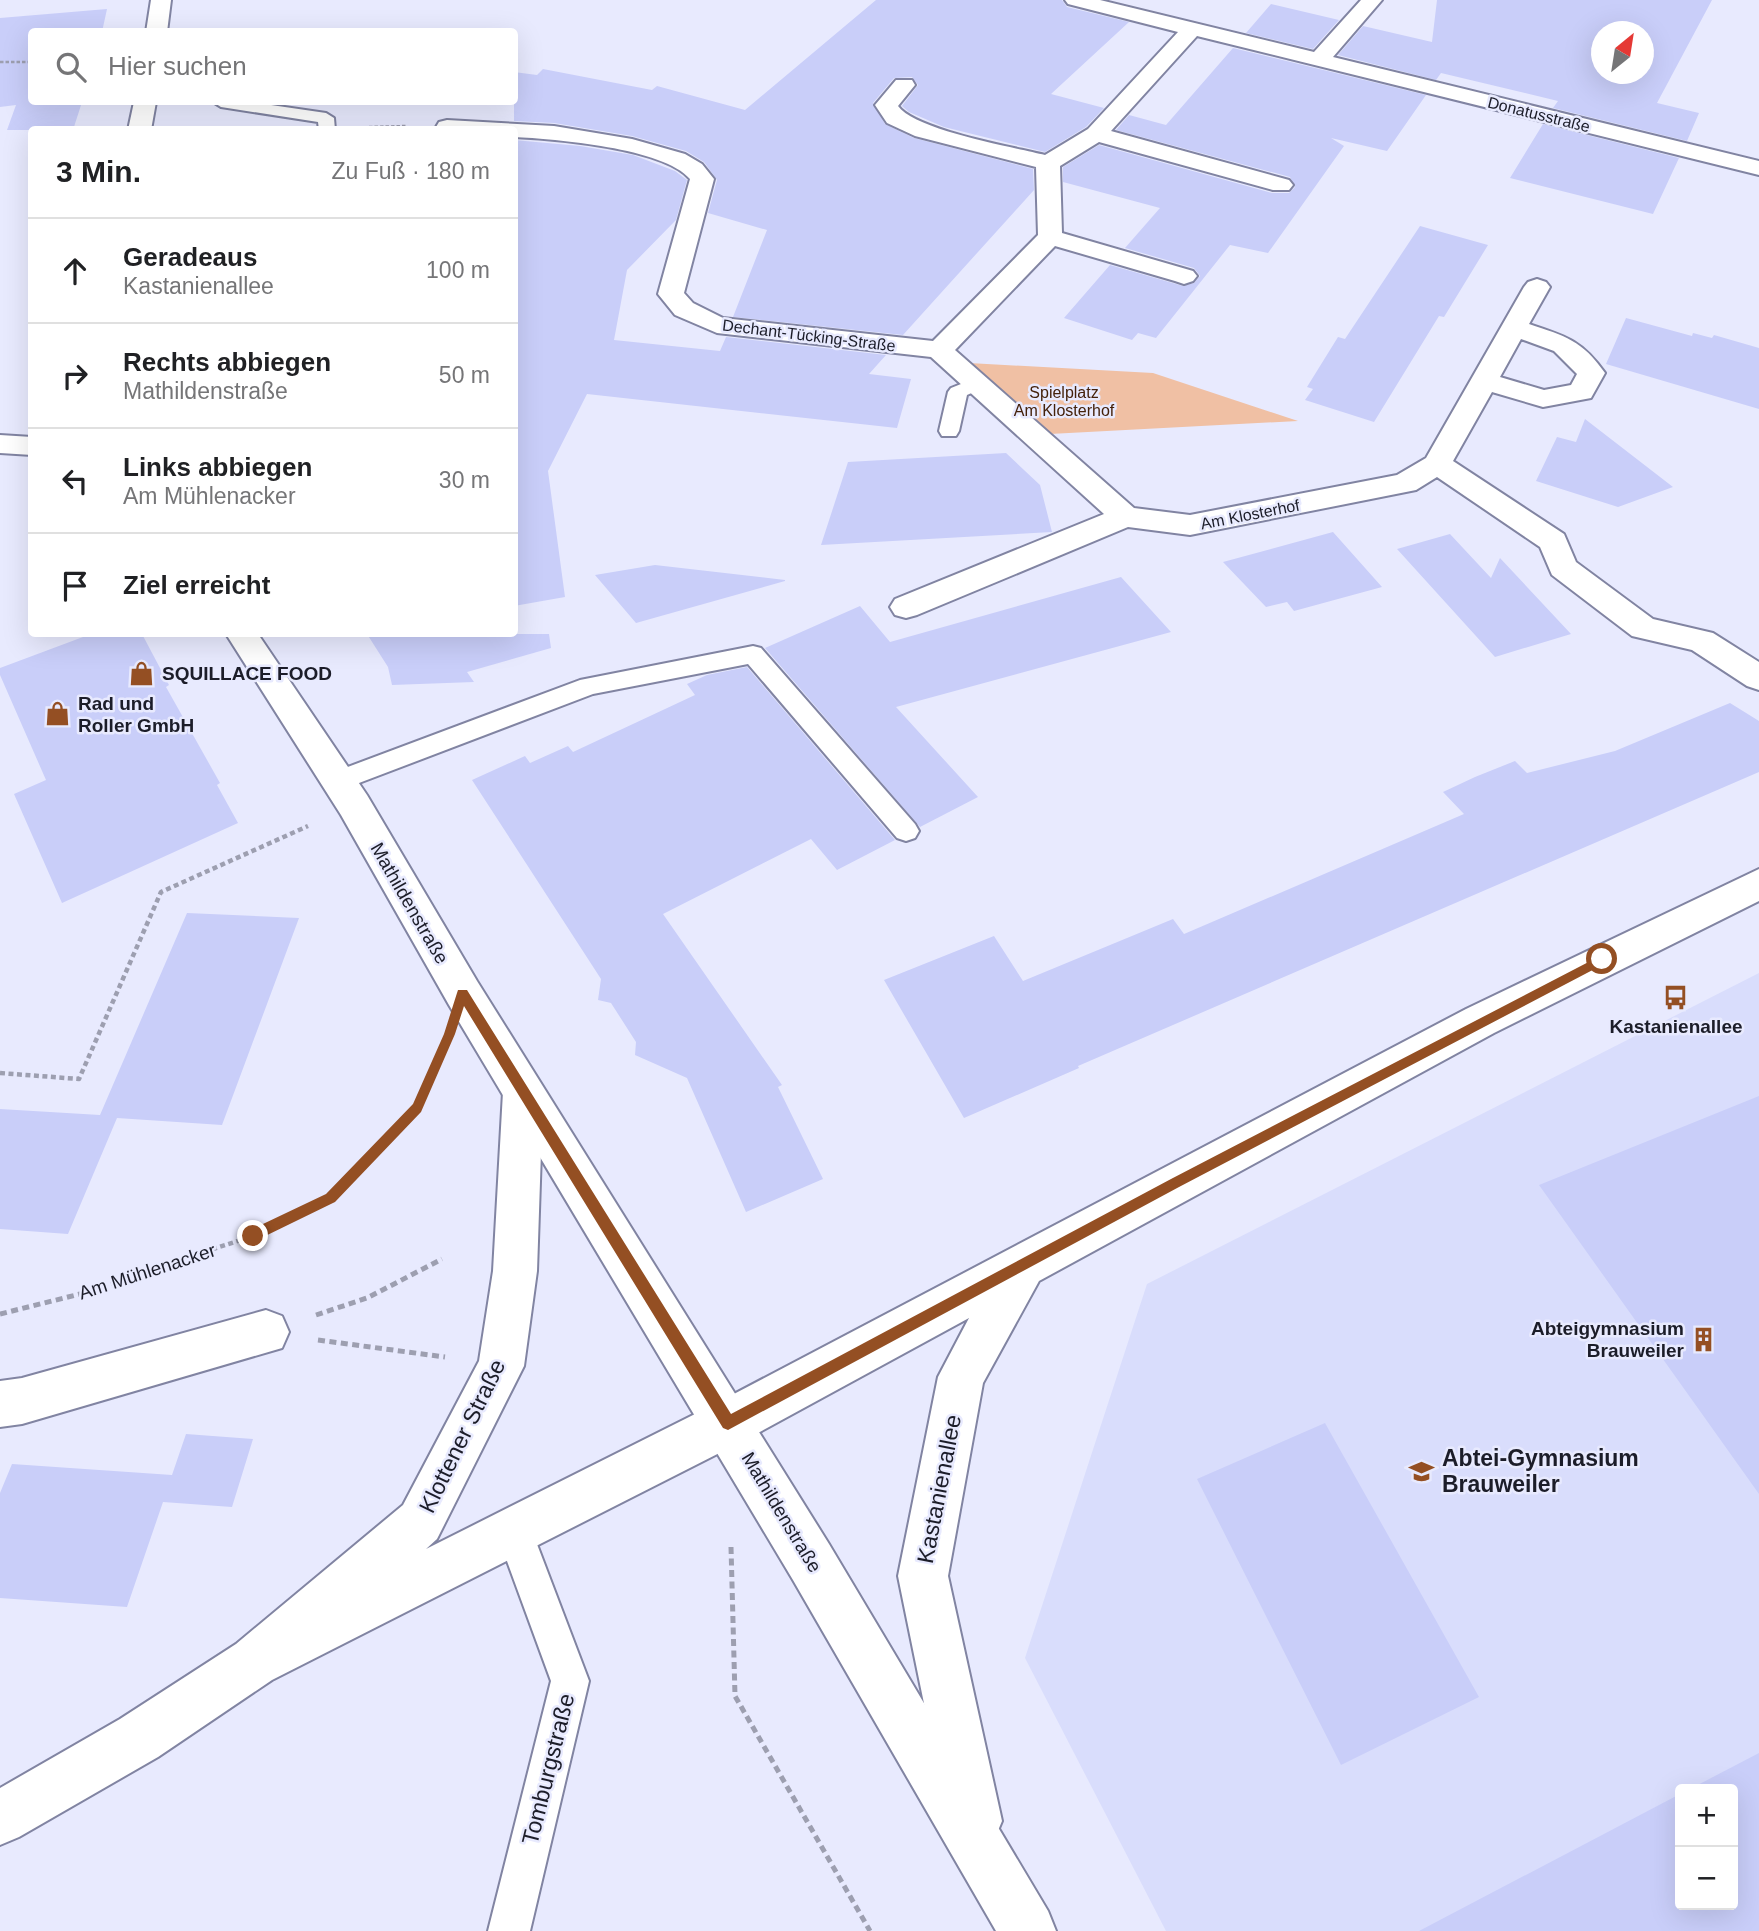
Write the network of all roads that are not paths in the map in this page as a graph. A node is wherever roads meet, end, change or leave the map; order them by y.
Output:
1 (162, 0) edge
2 (1075, 0) edge
3 (1372, 0) edge
4 (157, 28) edge
5 (1192, 29) junction
6 (1320, 59) junction
7 (904, 85) dead end
8 (144, 105) edge
9 (241, 105) edge
10 (140, 126) edge
11 (327, 126) edge
12 (518, 130) edge
13 (1096, 134) junction
14 (1048, 163) junction
15 (1759, 168) edge
16 (1281, 185) dead end
17 (1051, 237) junction
18 (1184, 276) dead end
19 (1537, 287) dead end
20 (1515, 328) junction
21 (939, 350) junction
22 (1485, 381) junction
23 (976, 384) junction
24 (949, 431) dead end
25 (0, 444) edge
26 (28, 446) edge
27 (1437, 464) junction
28 (1125, 517) junction
29 (906, 607) dead end
30 (244, 637) edge
31 (1759, 678) edge
32 (346, 793) junction
33 (906, 831) dead end
34 (1759, 884) edge
35 (523, 1092) junction
36 (1023, 1267) junction
37 (265, 1332) road end
38 (0, 1404) edge
39 (728, 1423) junction
40 (514, 1531) junction
41 (254, 1662) junction
42 (0, 1818) edge
43 (981, 1847) junction
44 (509, 1931) edge
45 (1028, 1931) edge

1 - 4 street
2 - 5 street, Donatusstraße
3 - 6 street
5 - 6 street, Donatusstraße
5 - 13 street
6 - 15 street, Donatusstraße
7 - 14 street
8 - 10 street
9 - 11 lane
12 - 21 street, Dechant-Tücking-Straße
13 - 14 street
13 - 16 street
14 - 17 street
17 - 18 street
17 - 21 street
19 - 20 street, Am Klosterhof
20 - 22 street, Am Klosterhof
20 - 22 street
21 - 23 street
22 - 27 street, Am Klosterhof
23 - 24 lane
23 - 28 street
25 - 26 street
27 - 28 street, Am Klosterhof
27 - 31 street
28 - 29 street, Am Klosterhof
30 - 32 street, Mathildenstraße
32 - 33 lane
32 - 35 street, Mathildenstraße
34 - 36 street
35 - 39 street, Mathildenstraße
35 - 41 street, Klottener Straße
36 - 39 street
36 - 43 street, Kastanienallee
37 - 38 street
39 - 40 street, Klottener Straße
39 - 43 street, Mathildenstraße
40 - 41 street, Klottener Straße
40 - 44 lane, Tomburgstraße
41 - 42 street, Klottener Straße
43 - 45 street, Mathildenstraße

